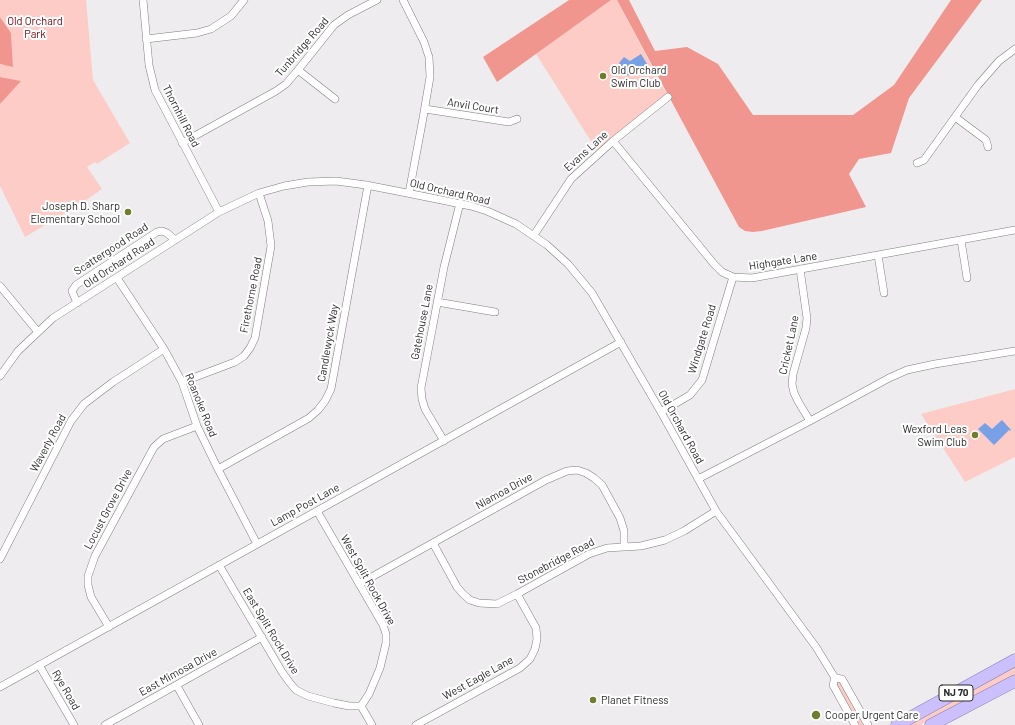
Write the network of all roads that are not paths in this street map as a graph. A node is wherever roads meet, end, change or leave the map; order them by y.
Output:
1 (143, 0) edge
2 (244, 0) edge
3 (377, 0) edge
4 (403, 0) edge
5 (146, 39) junction
6 (1015, 49) edge
7 (298, 70) junction
8 (668, 97) dead end
9 (335, 99) dead end
10 (425, 109) junction
11 (955, 117) junction
12 (517, 118) dead end
13 (613, 141) junction
14 (182, 142) junction
15 (988, 147) dead end
16 (917, 163) dead end
17 (368, 185) junction
18 (259, 193) junction
19 (409, 193) junction
20 (460, 203) junction
21 (219, 212) junction
22 (1015, 230) edge
23 (534, 235) junction
24 (175, 240) junction
25 (961, 240) junction
26 (878, 255) junction
27 (800, 269) junction
28 (732, 277) junction
29 (117, 278) junction
30 (966, 278) dead end
31 (0, 286) edge
32 (884, 293) dead end
33 (437, 302) junction
34 (77, 303) junction
35 (495, 312) dead end
36 (38, 332) junction
37 (621, 342) junction
38 (164, 349) junction
39 (1015, 351) edge
40 (0, 376) edge
41 (182, 382) junction
42 (661, 412) junction
43 (810, 421) junction
44 (197, 426) junction
45 (444, 441) junction
46 (218, 469) junction
47 (698, 479) junction
48 (317, 511) junction
49 (716, 511) junction
50 (433, 543) junction
51 (257, 544) junction
52 (624, 547) junction
53 (0, 559) edge
54 (219, 565) junction
55 (360, 584) junction
56 (517, 594) junction
57 (109, 627) junction
58 (262, 637) junction
59 (1015, 660) edge
60 (39, 665) junction
61 (835, 678) junction
62 (1015, 681) edge
63 (177, 686) junction
64 (0, 687) edge
65 (361, 706) junction
66 (74, 725) edge
67 (106, 725) edge
68 (199, 725) edge
69 (372, 725) edge
70 (416, 725) edge
71 (855, 725) edge
72 (868, 725) edge
73 (897, 725) edge
74 (931, 725) edge

1 - 5 street, Thornhill Road
2 - 5 street
3 - 7 street, Tunbridge Road
4 - 10 street
5 - 14 street, Thornhill Road
6 - 11 street
7 - 9 street
7 - 14 street, Tunbridge Road
8 - 13 street, Evans Lane
10 - 12 street, Anvil Court
10 - 19 street
11 - 15 street
11 - 16 street
13 - 23 street, Evans Lane
13 - 28 street
14 - 21 street, Thornhill Road
17 - 18 street, Old Orchard Road
17 - 19 street, Old Orchard Road
17 - 46 street, Candlewyck Way
18 - 21 street, Old Orchard Road
18 - 41 street, Firethorne Road
19 - 20 street, Old Orchard Road
20 - 23 street, Old Orchard Road
20 - 33 street, Gatehouse Lane
21 - 24 street, Old Orchard Road
22 - 25 street, Highgate Lane
23 - 37 street, Old Orchard Road
24 - 29 street, Old Orchard Road
24 - 34 street, Scattergood Road
25 - 26 street, Highgate Lane
25 - 30 street
26 - 27 street, Highgate Lane
26 - 32 street
27 - 28 street, Highgate Lane
27 - 43 street, Cricket Lane
28 - 42 street, Windgate Road
29 - 34 street, Old Orchard Road
29 - 38 street, Roanoke Road
31 - 36 street
33 - 35 street
33 - 45 street, Gatehouse Lane
34 - 36 street, Old Orchard Road
36 - 40 street, Old Orchard Road
37 - 42 street, Old Orchard Road
37 - 45 street, Lamp Post Lane
38 - 41 street, Roanoke Road
38 - 53 street, Waverly Road
39 - 43 street
41 - 44 street, Roanoke Road
42 - 47 street, Old Orchard Road
43 - 47 street
44 - 46 street, Roanoke Road
44 - 57 street, Locust Grove Drive
45 - 48 street, Lamp Post Lane
46 - 51 street, Roanoke Road
47 - 49 street, Old Orchard Road
48 - 51 street, Lamp Post Lane
48 - 55 street, West Split Rock Drive
49 - 52 street, Stonebridge Road
49 - 61 street, Old Orchard Road
50 - 52 street, Niamoa Drive
50 - 55 street, Niamoa Drive
50 - 56 street, Stonebridge Road
51 - 54 street, Lamp Post Lane
52 - 56 street, Stonebridge Road
54 - 57 street, Lamp Post Lane
54 - 58 street, East Split Rock Drive
55 - 65 street, West Split Rock Drive
56 - 70 street, West Eagle Lane
57 - 60 street, Lamp Post Lane
58 - 63 street, East Mimosa Drive
58 - 65 street, East Split Rock Drive
59 - 73 highway, NJ 70
60 - 64 street, Lamp Post Lane
60 - 66 street, Rye Road
61 - 71 street, Old Orchard Road
61 - 72 street, Old Orchard Road
62 - 74 highway, NJ 70
63 - 67 street, East Mimosa Drive
63 - 68 street
65 - 69 street

